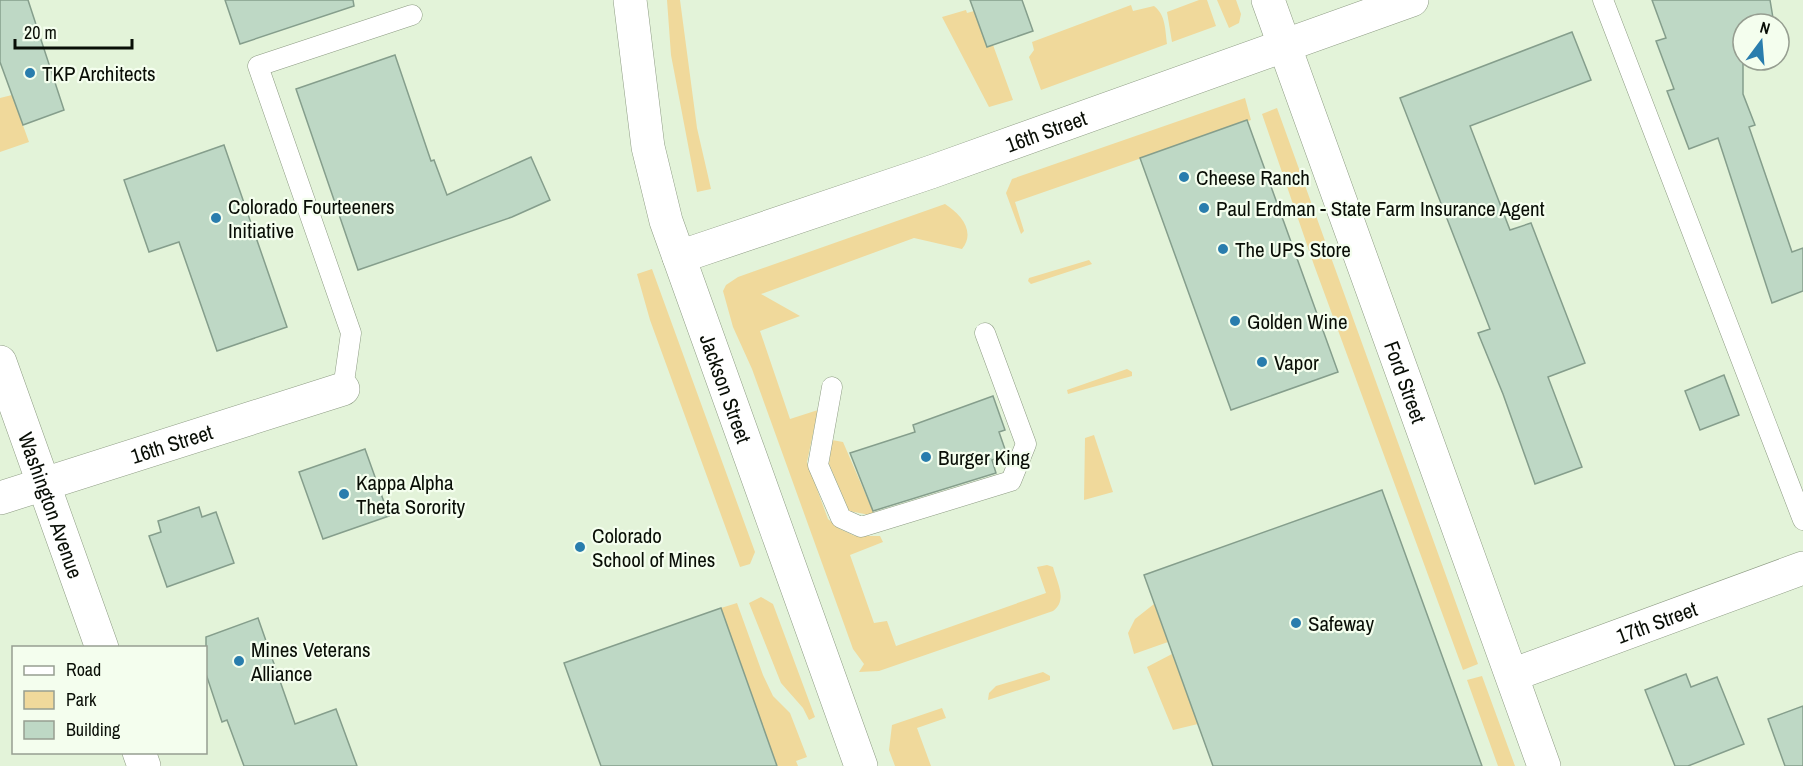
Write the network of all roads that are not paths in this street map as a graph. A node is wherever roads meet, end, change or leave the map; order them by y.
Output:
1 (630, 0) edge
2 (1268, 0) edge
3 (1412, 0) edge
4 (1604, 0) edge
5 (412, 15) dead end
6 (1284, 45) junction
7 (680, 257) junction
8 (985, 333) dead end
9 (0, 362) edge
10 (832, 387) dead end
11 (343, 389) joint
12 (45, 483) junction
13 (0, 498) edge
14 (1803, 520) edge
15 (1803, 568) edge
16 (101, 646) edge
17 (1512, 675) junction
18 (861, 766) edge
19 (1544, 766) edge

1 - 7 street, Jackson Street
2 - 6 street, Ford Street
3 - 6 street, 16th Street
4 - 14 lane
5 - 11 lane
6 - 7 street, 16th Street
6 - 17 street, Ford Street
7 - 18 street, Jackson Street
8 - 10 lane
9 - 12 street, Washington Avenue
11 - 12 street, 16th Street
12 - 13 street, 16th Street
12 - 16 street, Washington Avenue
15 - 17 street, 17th Street
17 - 19 street, Ford Street

